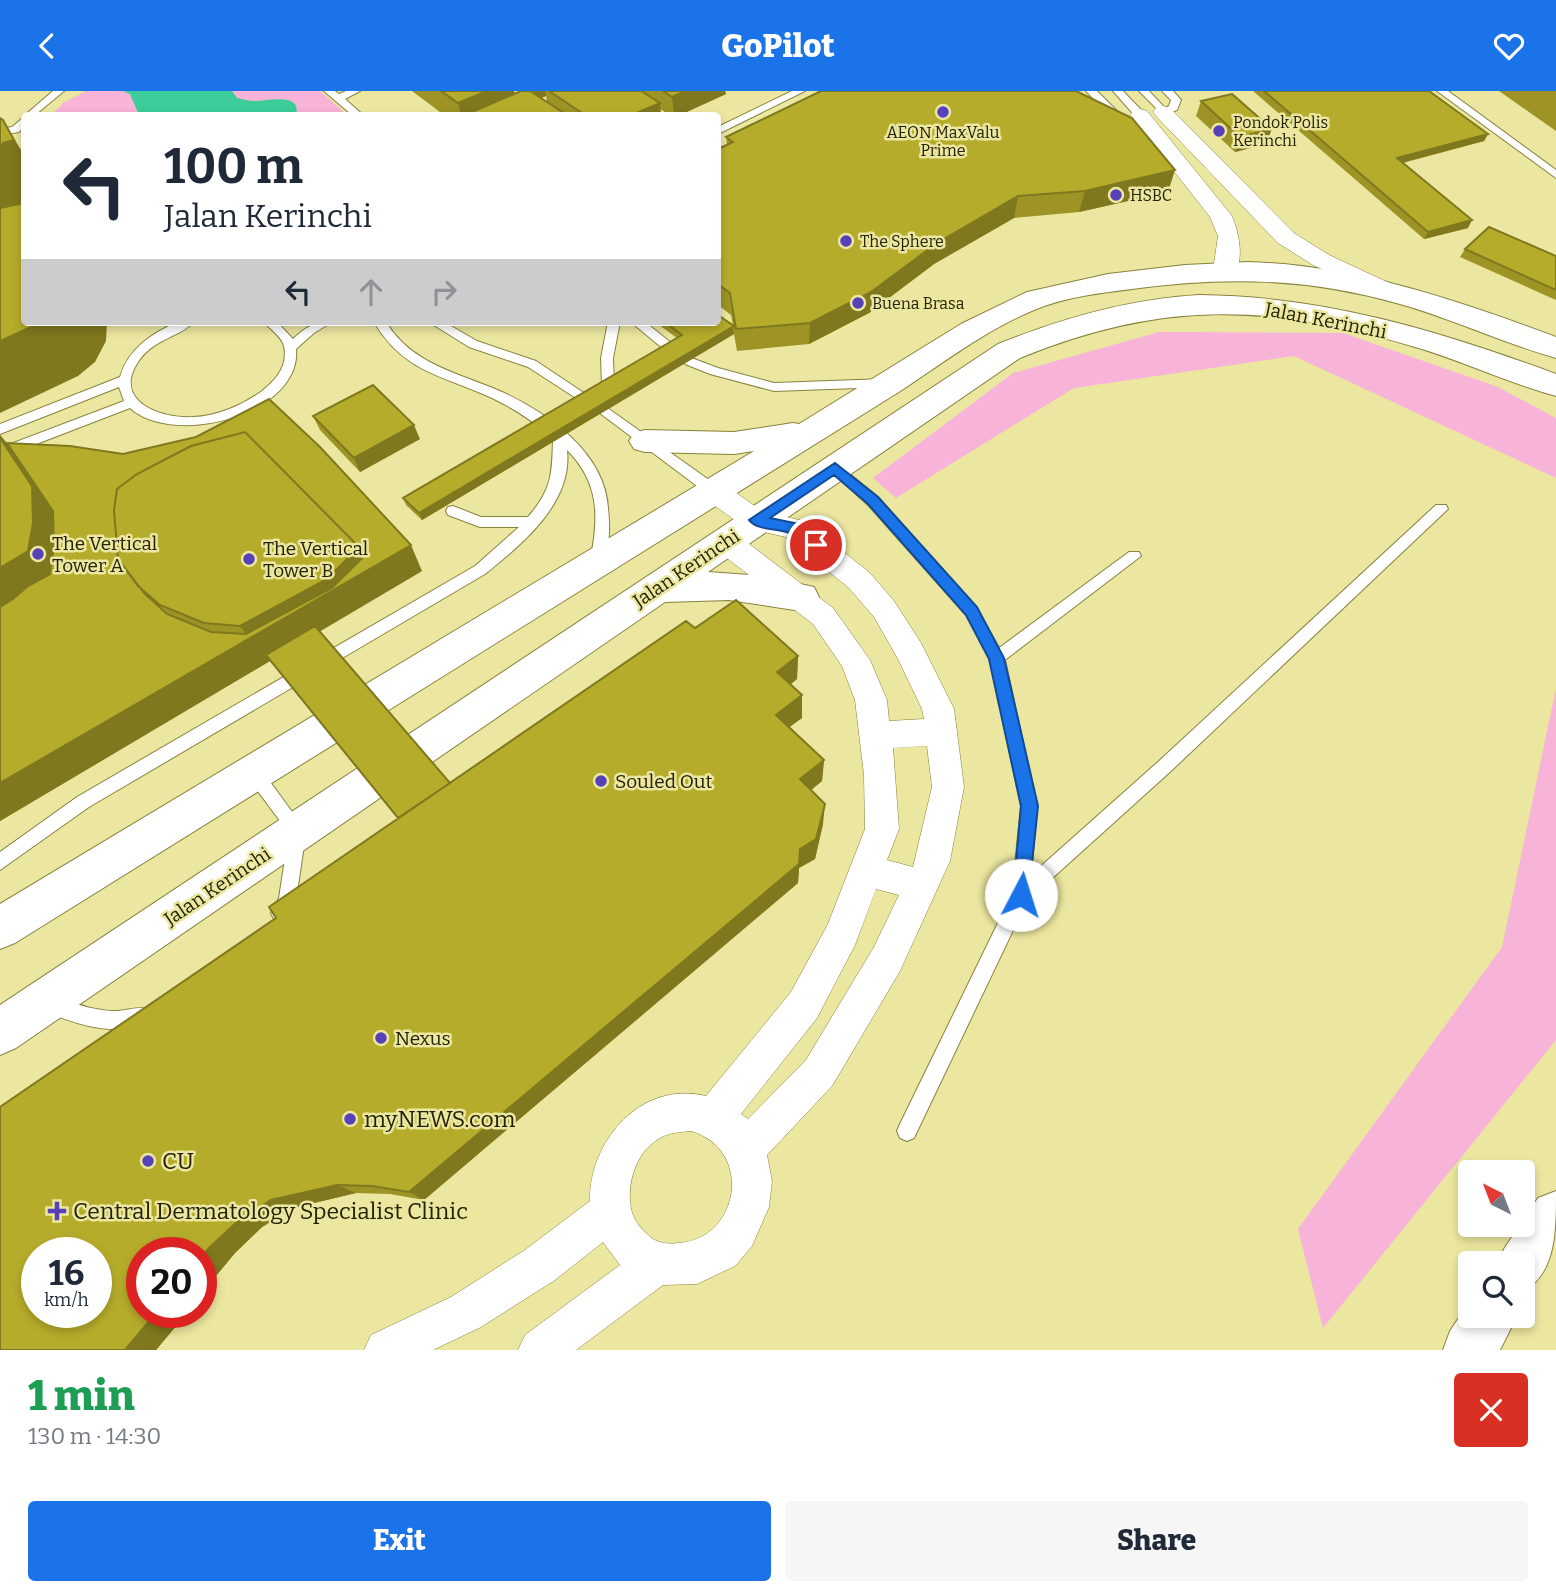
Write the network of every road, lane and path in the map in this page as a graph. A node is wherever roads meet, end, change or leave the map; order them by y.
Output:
1 (59, 91) edge
2 (355, 91) edge
3 (800, 91) edge
4 (1090, 91) edge
5 (1118, 91) edge
6 (1144, 91) edge
7 (1442, 91) edge
8 (333, 95) edge
9 (1165, 102) edge
10 (33, 112) edge
11 (355, 112) edge
12 (1131, 119) junction
13 (721, 130) edge
14 (0, 132) edge
15 (19, 134) edge
16 (1140, 137) edge
17 (1166, 154) junction
18 (1556, 175) edge
19 (1229, 236) junction
20 (1286, 238) junction
21 (1225, 271) junction
22 (1393, 293) junction
23 (178, 326) edge
24 (276, 326) edge
25 (318, 326) edge
26 (383, 326) edge
27 (442, 326) edge
28 (613, 326) edge
29 (642, 326) edge
30 (293, 346) junction
31 (1556, 348) edge
32 (671, 349) edge
33 (690, 361) edge
34 (125, 380) junction
35 (891, 383) junction
36 (608, 386) edge
37 (1556, 386) edge
38 (587, 399) edge
39 (131, 403) junction
40 (611, 411) edge
41 (0, 429) edge
42 (811, 431) junction
43 (559, 439) junction
44 (645, 440) junction
45 (0, 453) edge
46 (835, 467) junction
47 (714, 491) junction
48 (1441, 509) dead end
49 (453, 511) dead end
50 (756, 520) junction
51 (533, 522) junction
52 (725, 541) junction
53 (1134, 556) dead end
54 (597, 563) junction
55 (653, 590) junction
56 (801, 597) junction
57 (997, 658) junction
58 (941, 732) junction
59 (875, 735) junction
60 (254, 773) junction
61 (298, 831) junction
62 (0, 862) edge
63 (866, 870) junction
64 (922, 885) junction
65 (1021, 895) junction
66 (0, 928) edge
67 (267, 934) edge
68 (45, 1003) junction
69 (161, 1009) edge
70 (0, 1032) edge
71 (713, 1118) junction
72 (907, 1131) dead end
73 (745, 1150) junction
74 (611, 1210) junction
75 (1556, 1216) edge
76 (1533, 1251) edge
77 (658, 1263) junction
78 (1483, 1328) edge
79 (386, 1350) edge
80 (540, 1350) edge
81 (1469, 1350) edge

1 - 10 lane
2 - 8 lane
3 - 13 lane
4 - 12 lane
5 - 12 lane
6 - 9 lane
7 - 18 lane
8 - 11 lane
9 - 20 street
12 - 17 street
14 - 15 lane
16 - 17 lane
17 - 19 street
19 - 20 street
19 - 21 street
20 - 22 street
21 - 22 main road, Jalan Kerinchi
21 - 35 main road, Jalan Kerinchi
22 - 31 main road, Jalan Kerinchi
23 - 34 lane
24 - 30 lane
25 - 30 lane
26 - 43 lane
27 - 38 lane
28 - 36 lane
29 - 32 lane
30 - 39 lane
33 - 35 lane
34 - 39 lane
34 - 41 lane
35 - 42 main road, Jalan Kerinchi
37 - 46 main road, Jalan Kerinchi
39 - 45 lane
40 - 44 lane
42 - 44 main road
42 - 47 main road, Jalan Kerinchi
43 - 51 lane
43 - 54 lane
44 - 47 lane
46 - 50 main road, Jalan Kerinchi
46 - 57 lane
47 - 50 street
47 - 54 main road, Jalan Kerinchi
48 - 65 lane
49 - 51 lane
50 - 52 main road, Jalan Kerinchi
50 - 58 street
51 - 62 lane
52 - 55 main road, Jalan Kerinchi
52 - 56 street
53 - 57 lane
54 - 60 main road, Jalan Kerinchi
55 - 56 main road
55 - 61 main road, Jalan Kerinchi
56 - 59 street
57 - 65 lane
58 - 59 street
58 - 64 street
59 - 63 street
60 - 61 lane
60 - 66 main road, Jalan Kerinchi
61 - 67 lane
61 - 68 main road, Jalan Kerinchi
63 - 64 street
63 - 71 street
64 - 73 street
65 - 72 lane
68 - 69 lane
68 - 70 main road, Jalan Kerinchi
71 - 73 street
71 - 74 street
73 - 77 street
74 - 77 street
74 - 79 street
75 - 76 main road
77 - 80 street
78 - 81 main road

